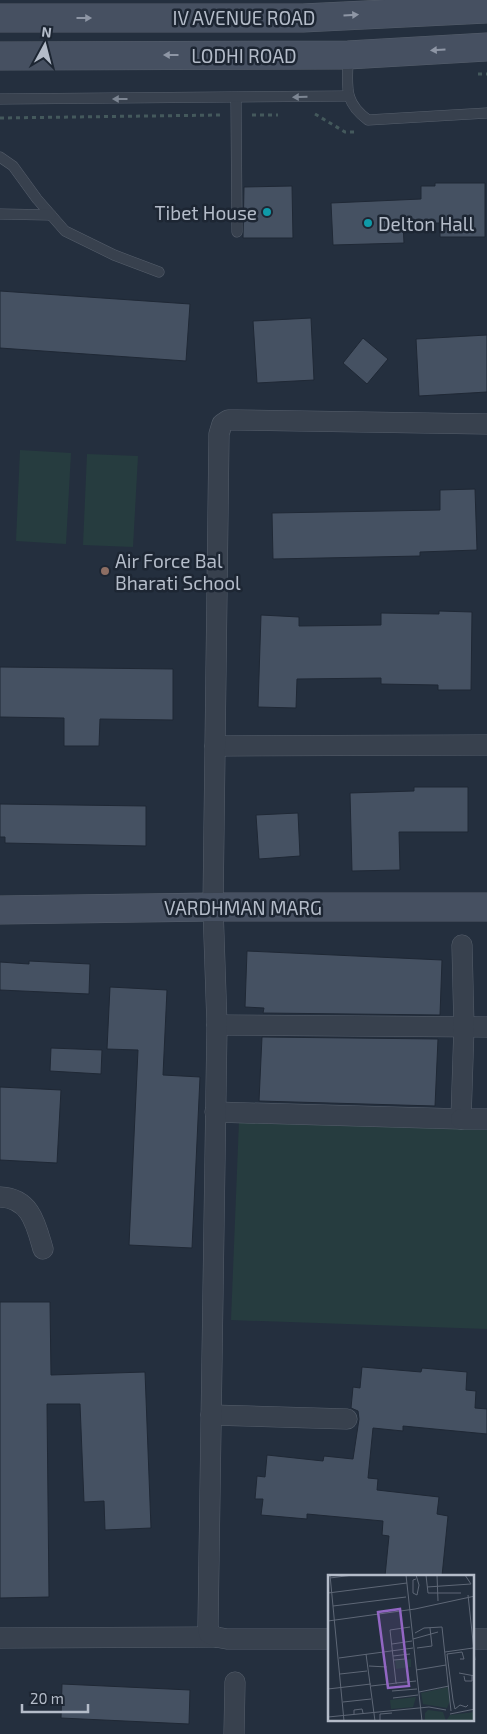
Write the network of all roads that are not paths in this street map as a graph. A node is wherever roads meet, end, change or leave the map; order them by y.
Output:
1 (487, 9) edge
2 (0, 18) edge
3 (487, 47) edge
4 (348, 55) junction
5 (0, 56) edge
6 (349, 96) junction
7 (236, 98) junction
8 (0, 100) edge
9 (487, 113) edge
10 (0, 157) edge
11 (0, 214) edge
12 (51, 215) junction
13 (237, 232) dead end
14 (159, 272) dead end
15 (487, 424) edge
16 (487, 745) edge
17 (215, 746) junction
18 (213, 907) junction
19 (487, 907) edge
20 (0, 910) edge
21 (462, 945) dead end
22 (217, 1025) junction
23 (464, 1027) junction
24 (487, 1027) edge
25 (215, 1112) junction
26 (461, 1119) junction
27 (487, 1119) edge
28 (0, 1197) edge
29 (43, 1249) dead end
30 (211, 1415) junction
31 (347, 1419) dead end
32 (216, 1637) junction
33 (0, 1638) edge
34 (328, 1639) edge
35 (474, 1639) edge
36 (487, 1639) edge
37 (235, 1682) dead end
38 (234, 1734) edge

2 -> 1 main road, IV AVENUE ROAD
3 -> 4 main road, LODHI ROAD
4 -> 5 main road, LODHI ROAD
4 - 6 lane
6 -> 7 lane
6 - 9 lane
7 -> 8 lane
7 - 13 lane
10 - 12 lane
11 - 12 lane
12 - 14 lane
15 - 17 street
16 - 17 street
17 - 18 street
18 - 19 main road, VARDHMAN MARG
18 - 20 main road, VARDHMAN MARG
18 - 22 street
21 - 23 street
22 - 23 street
22 - 25 street
23 - 24 street
23 - 26 street
25 - 26 street
25 - 30 street
26 - 27 street
28 - 29 street
30 - 31 street
30 - 32 street
32 - 33 street
32 - 34 street
35 - 36 street
37 - 38 street

